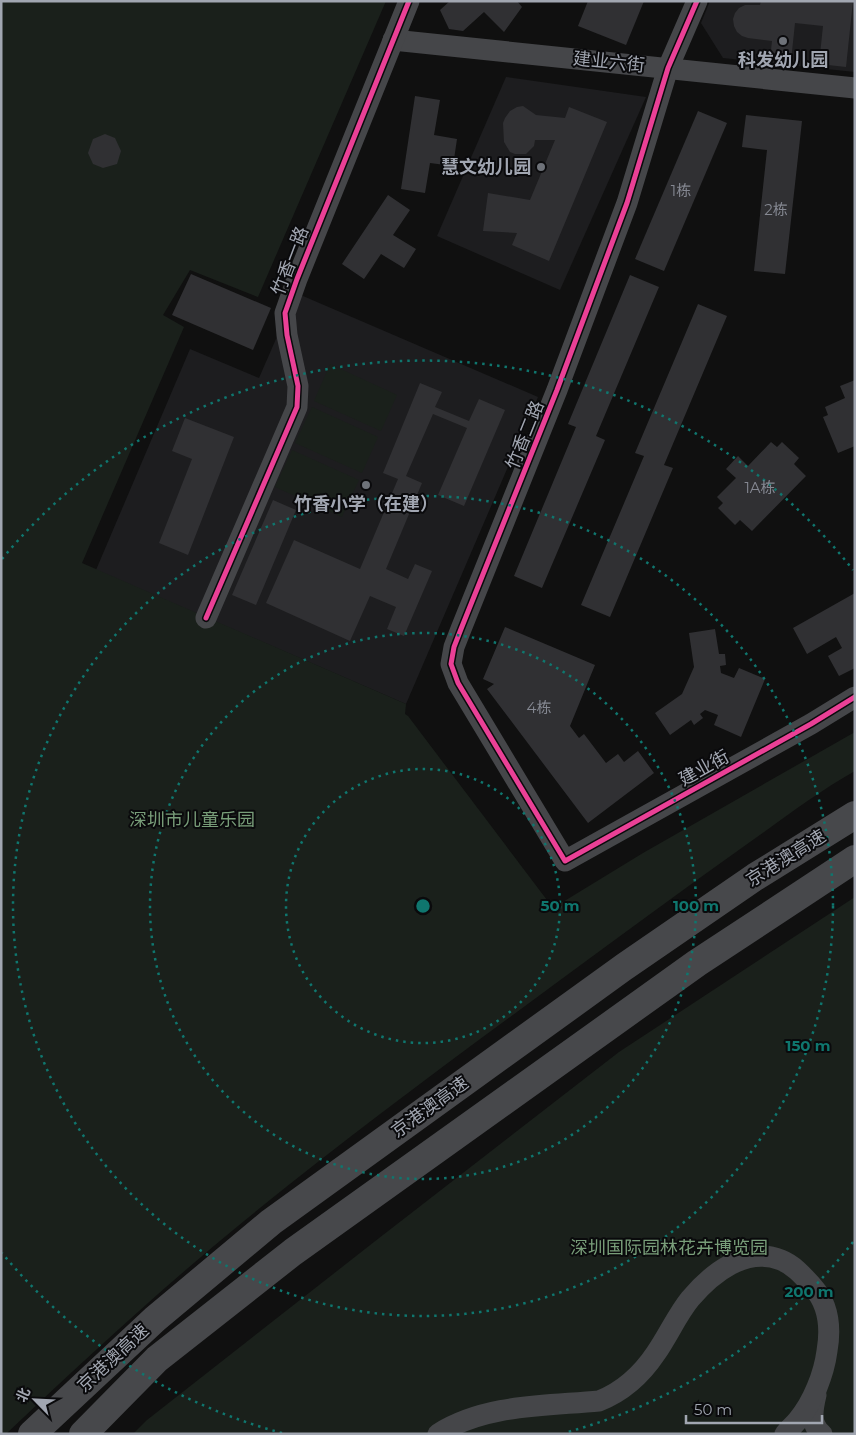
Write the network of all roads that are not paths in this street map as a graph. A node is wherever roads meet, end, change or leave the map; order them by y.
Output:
1 (409, 1) edge
2 (697, 1) edge
3 (393, 40) junction
4 (668, 68) junction
5 (855, 88) edge
6 (206, 618) dead end
7 (855, 697) edge
8 (855, 815) edge
9 (855, 859) edge
10 (565, 861) joint
11 (819, 1382) junction
12 (32, 1434) edge
13 (83, 1434) edge
14 (438, 1434) edge
15 (785, 1434) edge
16 (822, 1434) edge

1 - 3 street, 竹香一路
2 - 4 street, 竹香二路
3 - 4 street, 建业六街
3 - 6 street, 竹香一路
4 - 5 street, 建业六街
4 - 10 street, 竹香二路
7 - 10 street, 建业街
8 - 12 highway, 京港澳高速
9 - 13 highway, 京港澳高速
11 - 14 street
11 - 15 street
11 - 16 street

